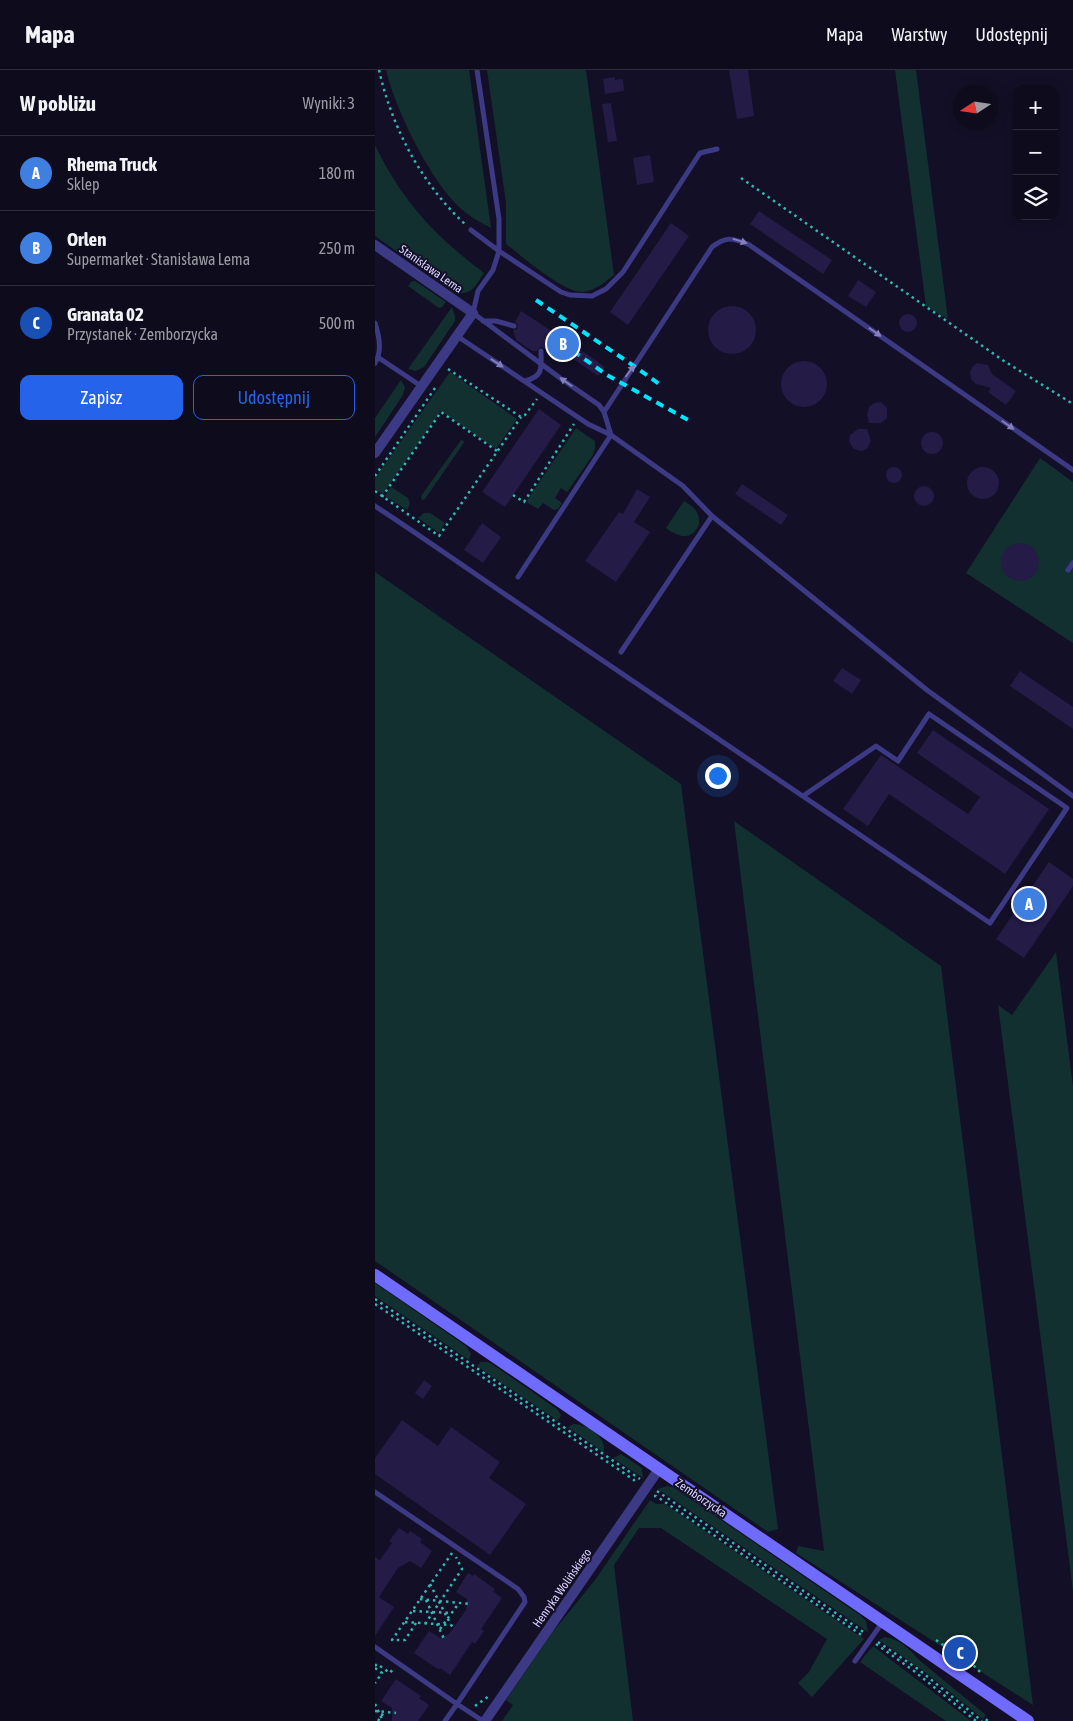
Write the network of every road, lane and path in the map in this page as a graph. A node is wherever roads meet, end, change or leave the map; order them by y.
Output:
1 (379, 70) edge
2 (477, 70) edge
3 (717, 149) dead end
4 (741, 178) dead end
5 (471, 230) joint
6 (375, 245) edge
7 (499, 252) junction
8 (473, 313) junction
9 (483, 321) junction
10 (375, 323) edge
11 (514, 326) dead end
12 (456, 336) junction
13 (541, 351) dead end
14 (377, 360) edge
15 (541, 364) junction
16 (443, 377) dead end
17 (525, 381) junction
18 (437, 385) dead end
19 (422, 386) junction
20 (543, 403) dead end
21 (1073, 404) edge
22 (604, 412) junction
23 (521, 417) junction
24 (568, 420) dead end
25 (611, 435) junction
26 (497, 451) junction
27 (375, 453) edge
28 (1073, 470) edge
29 (375, 476) edge
30 (375, 491) edge
31 (513, 495) dead end
32 (382, 497) junction
33 (375, 506) edge
34 (712, 516) junction
35 (1073, 563) edge
36 (1068, 570) dead end
37 (518, 577) dead end
38 (621, 652) dead end
39 (803, 796) junction
40 (1073, 796) edge
41 (375, 1275) edge
42 (375, 1299) edge
43 (375, 1304) edge
44 (659, 1469) junction
45 (646, 1488) junction
46 (375, 1492) edge
47 (431, 1584) junction
48 (445, 1594) junction
49 (420, 1599) junction
50 (426, 1600) junction
51 (440, 1601) junction
52 (449, 1602) junction
53 (459, 1603) junction
54 (471, 1604) dead end
55 (412, 1611) junction
56 (432, 1613) junction
57 (445, 1613) junction
58 (451, 1613) junction
59 (447, 1619) junction
60 (405, 1622) junction
61 (882, 1622) junction
62 (416, 1623) junction
63 (425, 1624) junction
64 (438, 1625) junction
65 (443, 1625) junction
66 (440, 1629) junction
67 (870, 1638) junction
68 (445, 1640) dead end
69 (375, 1647) edge
70 (855, 1661) dead end
71 (375, 1667) edge
72 (390, 1673) dead end
73 (375, 1684) edge
74 (375, 1704) edge
75 (457, 1704) junction
76 (377, 1711) edge
77 (385, 1712) junction
78 (396, 1713) dead end
79 (381, 1717) junction
80 (989, 1717) dead end
81 (1019, 1719) edge
82 (378, 1721) edge
83 (383, 1721) edge
84 (445, 1721) edge
85 (484, 1721) edge
86 (976, 1721) edge
87 (982, 1721) edge
88 (986, 1721) edge

1 - 5 path
2 - 7 lane
3 - 7 lane
4 - 21 path
5 - 7 lane
6 - 8 street, Stanisława Lema
7 - 8 lane
8 - 9 lane
8 - 12 street
9 - 11 lane
9 - 15 lane
10 - 14 lane
12 -> 17 lane
12 - 19 street
13 - 15 lane
14 - 19 lane
15 - 17 lane
22 -> 15 lane
16 - 23 path
17 - 25 lane
18 - 29 path
19 - 27 street
20 - 23 path
22 - 25 lane
22 -> 28 lane
23 - 26 path
24 - 31 path
25 - 34 lane
25 - 37 lane
26 - 32 path
26 - 32 path
30 - 32 path
33 - 39 lane
34 - 38 lane
34 - 40 lane
35 - 36 lane
39 - 39 lane
41 - 44 street, Zemborzycka
42 - 45 path
43 - 45 path
44 - 45 street, Henryka Wolińskiego
44 - 61 street, Zemborzycka
45 - 67 path
45 - 67 path
45 - 85 street, Henryka Wolińskiego
46 - 75 lane
47 - 48 path
47 - 49 path
47 - 51 path
48 - 51 path
48 - 52 path
49 - 50 path
49 - 55 path
50 - 51 path
50 - 56 path
51 - 52 path
51 - 56 path
51 - 57 path
52 - 53 path
53 - 54 path
53 - 58 path
55 - 56 path
55 - 60 path
56 - 57 path
56 - 63 path
56 - 64 path
57 - 58 path
57 - 59 path
58 - 59 path
59 - 65 path
59 - 65 path
60 - 62 path
60 - 62 path
61 - 67 lane
61 - 81 street, Zemborzycka
62 - 63 path
63 - 64 path
64 - 65 path
64 - 66 path
65 - 66 path
66 - 68 path
67 - 70 lane
67 - 86 path
67 - 87 path
69 - 75 lane
71 - 72 path
71 - 73 path
74 - 76 path
75 - 84 lane
75 - 85 lane
76 - 77 path
76 - 79 path
77 - 78 path
77 - 79 path
79 - 82 path
79 - 83 path
80 - 88 path

